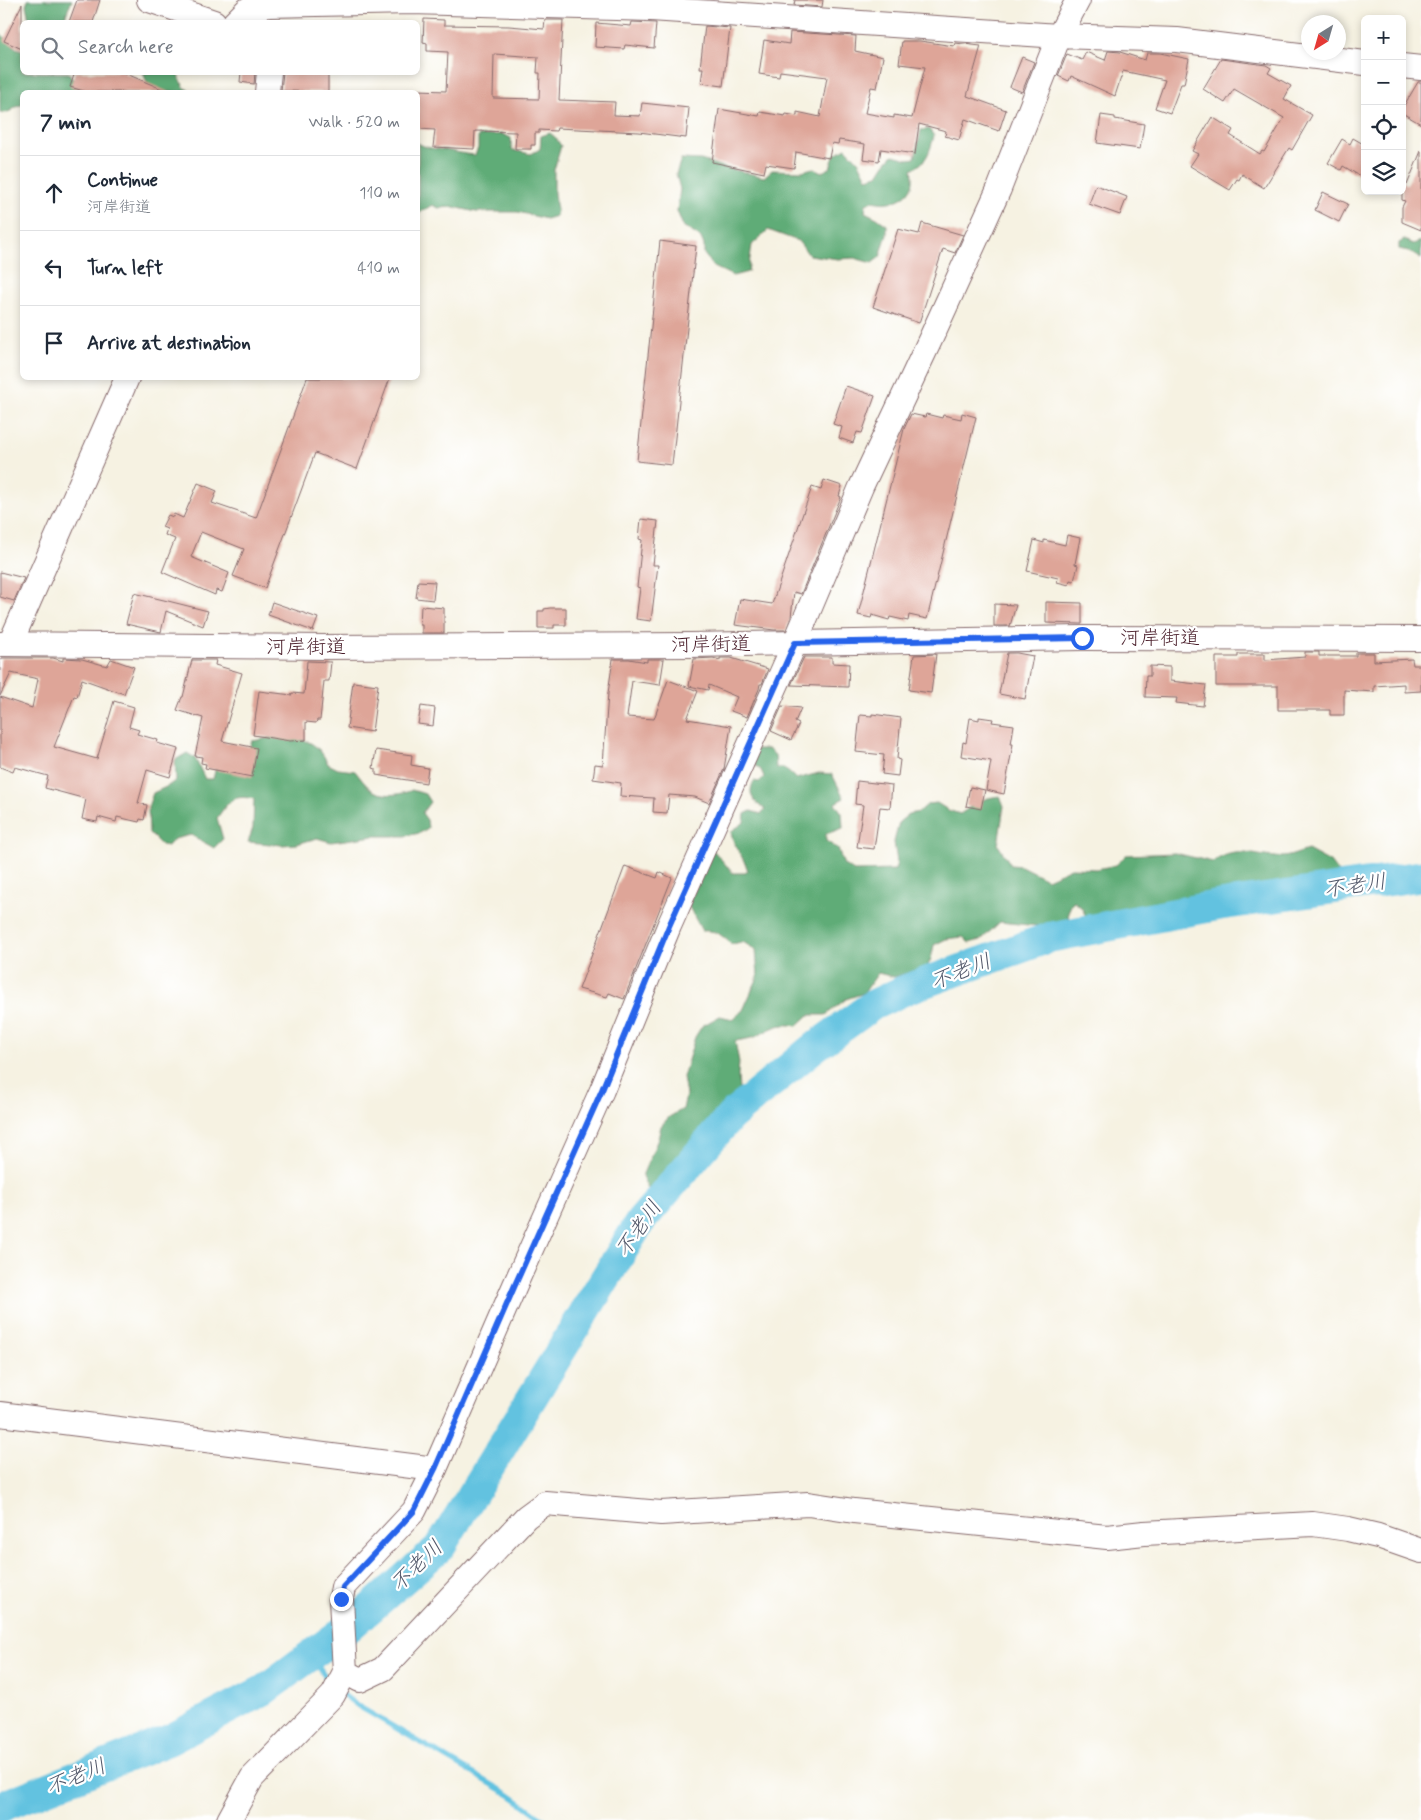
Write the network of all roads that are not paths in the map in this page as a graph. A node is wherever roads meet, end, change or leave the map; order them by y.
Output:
1 (149, 0) edge
2 (1078, 0) edge
3 (208, 20) edge
4 (237, 20) edge
5 (1059, 36) junction
6 (1361, 63) edge
7 (1406, 66) edge
8 (1421, 68) edge
9 (269, 75) edge
10 (267, 90) edge
11 (125, 380) edge
12 (1421, 639) edge
13 (795, 643) junction
14 (5, 644) edge
15 (0, 1414) edge
16 (435, 1469) junction
17 (1421, 1551) edge
18 (345, 1672) junction
19 (229, 1820) edge

1 - 3 street
2 - 5 street
4 - 5 street
5 - 6 street
5 - 13 street
7 - 8 street
9 - 10 street
11 - 14 street
12 - 13 street, 河岸街道
13 - 14 street, 河岸街道
13 - 16 street
15 - 16 street
16 - 18 street
17 - 18 street
18 - 19 street

